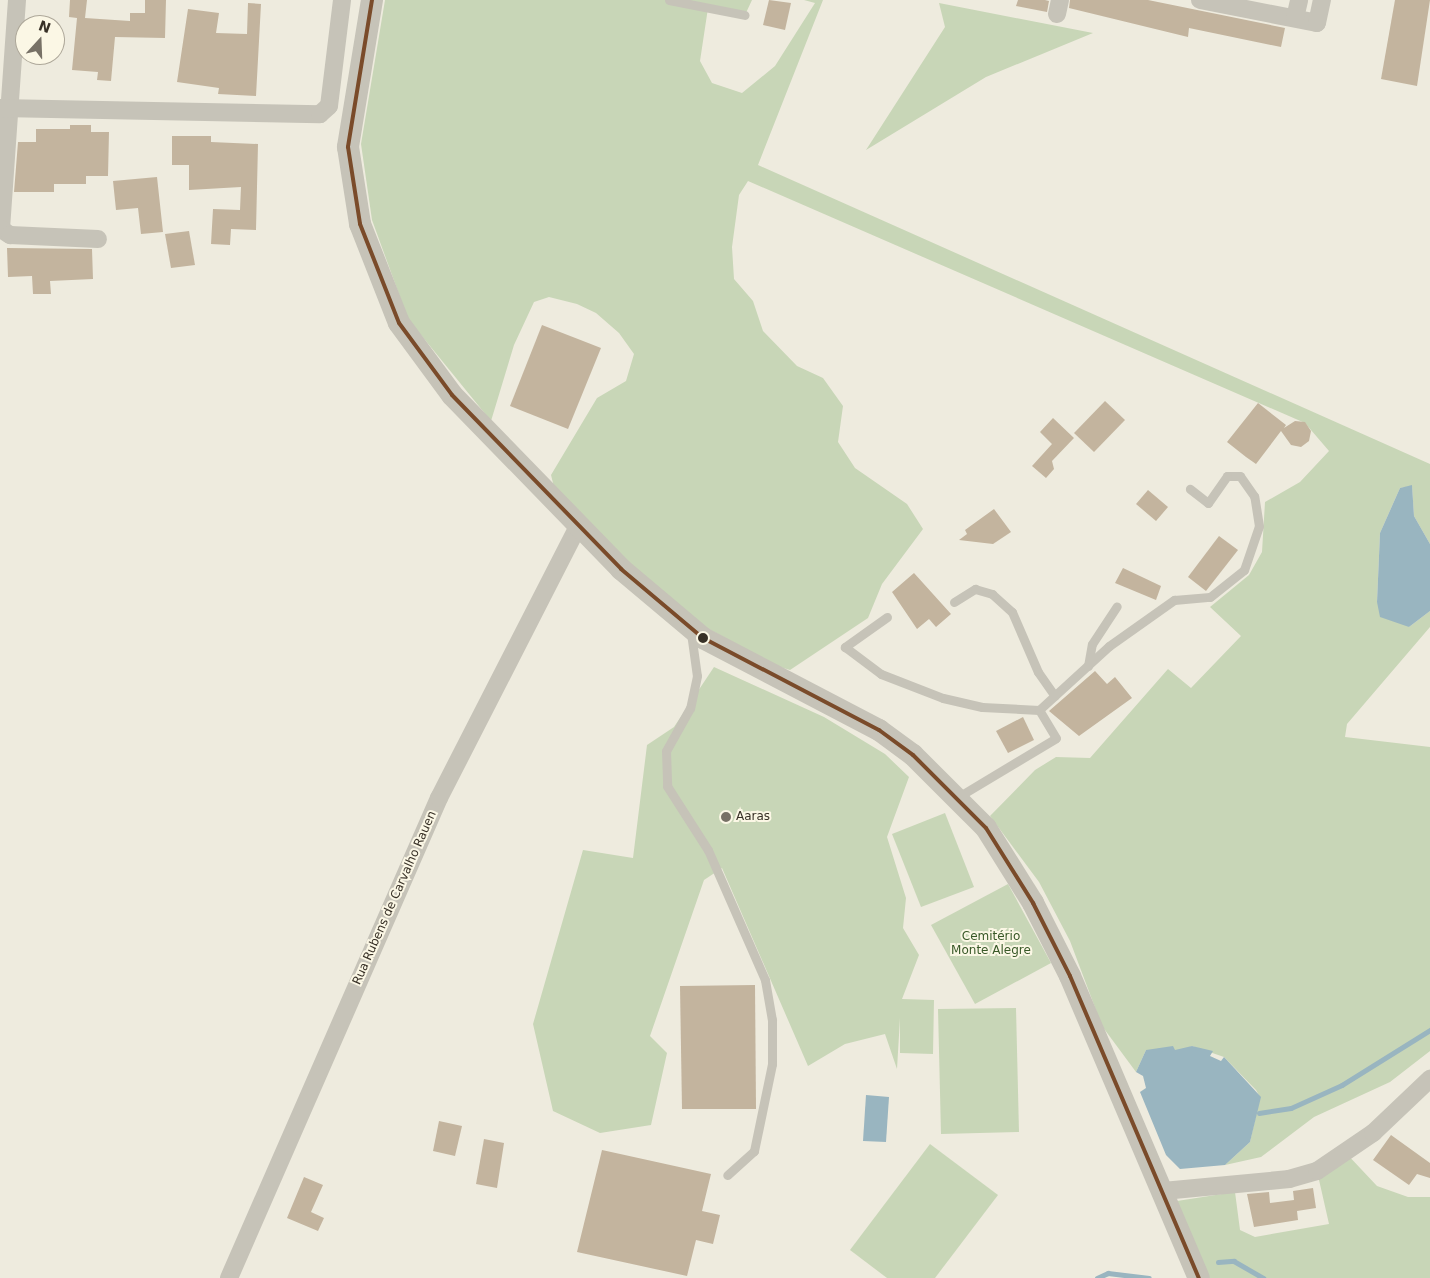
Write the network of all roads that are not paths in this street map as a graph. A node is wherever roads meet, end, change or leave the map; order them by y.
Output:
1 (16, 0) edge
2 (342, 0) edge
3 (372, 0) edge
4 (670, 0) edge
5 (1200, 0) edge
6 (1299, 0) edge
7 (1322, 0) edge
8 (745, 15) dead end
9 (1295, 18) junction
10 (3, 109) edge
11 (98, 239) dead end
12 (1190, 489) dead end
13 (578, 526) junction
14 (954, 602) dead end
15 (1117, 606) dead end
16 (887, 618) dead end
17 (689, 626) junction
18 (1088, 666) junction
19 (1055, 696) junction
20 (1038, 710) junction
21 (958, 797) junction
22 (1430, 1079) edge
23 (727, 1175) dead end
24 (1163, 1191) junction
25 (229, 1278) edge
26 (1199, 1278) edge

1 - 10 street
2 - 10 street
3 - 13 street
4 - 8 lane
5 - 9 street
6 - 9 street
7 - 9 street
10 - 11 street
12 - 18 lane
13 - 17 street
13 - 25 street, Rua Rubens de Carvalho Rauen
14 - 19 lane
15 - 18 lane
16 - 20 lane
17 - 21 street
17 - 23 lane
18 - 19 lane
19 - 20 lane
20 - 21 lane
21 - 24 street
22 - 24 street
24 - 26 street

